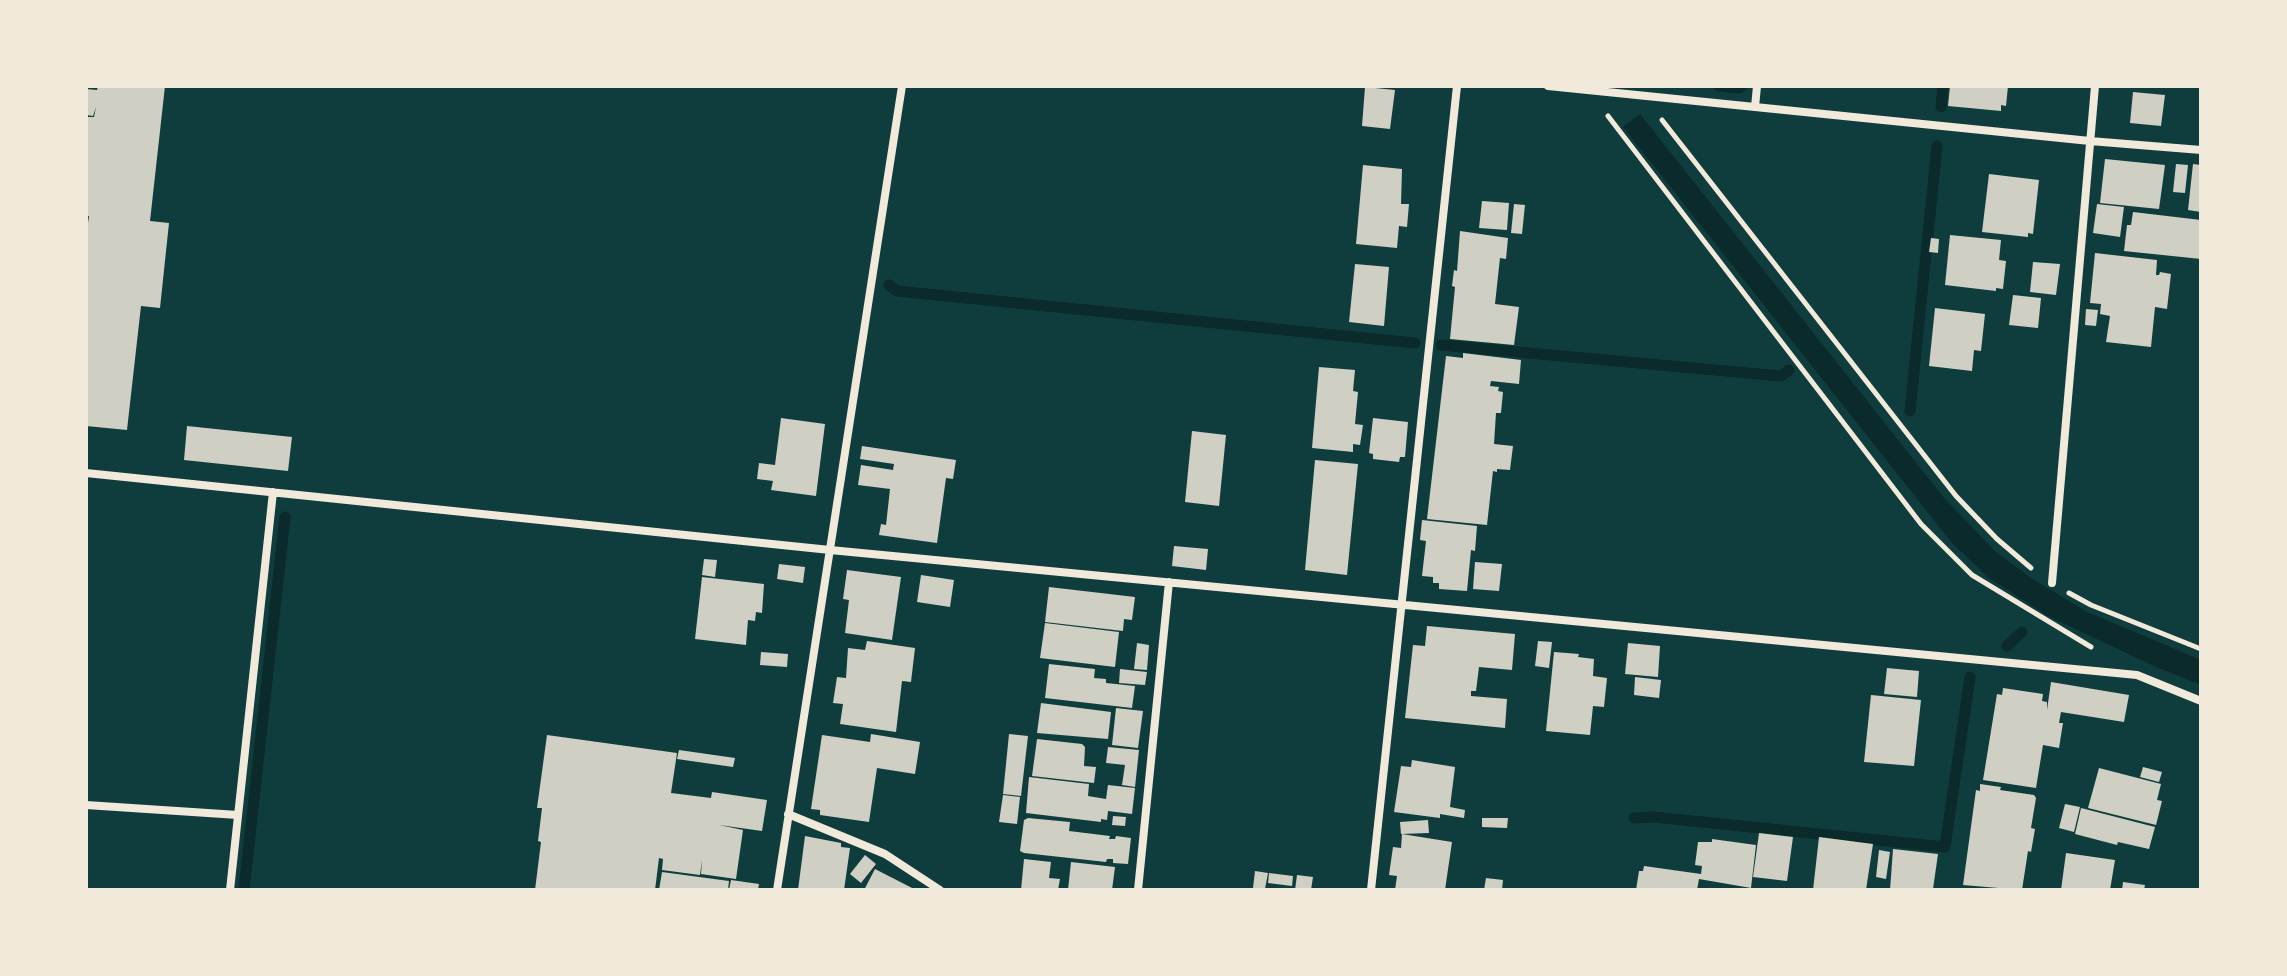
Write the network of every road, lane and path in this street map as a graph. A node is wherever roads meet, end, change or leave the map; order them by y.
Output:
1 (902, 86) edge
2 (1457, 86) edge
3 (1548, 86) edge
4 (1638, 86) edge
5 (1757, 86) edge
6 (2095, 86) edge
7 (1588, 90) junction
8 (1645, 96) junction
9 (1755, 107) junction
10 (2090, 141) junction
11 (2201, 150) edge
12 (86, 473) edge
13 (273, 492) junction
14 (830, 550) junction
15 (1169, 582) junction
16 (2052, 583) junction
17 (1403, 605) junction
18 (2201, 649) edge
19 (2099, 652) dead end
20 (2201, 701) edge
21 (86, 805) edge
22 (788, 814) junction
23 (238, 815) junction
24 (230, 890) edge
25 (777, 890) edge
26 (940, 890) edge
27 (1138, 890) edge
28 (1371, 890) edge

1 - 14 street
2 - 17 street
3 - 7 street
4 - 8 street
5 - 9 street
6 - 10 street
7 - 8 street
7 - 19 path
8 - 9 street
8 - 16 path
9 - 10 street
10 - 11 street
10 - 16 street
12 - 13 street
13 - 14 street
13 - 23 street
14 - 15 street
14 - 22 street
15 - 17 street
15 - 27 street
16 - 18 path
17 - 20 street
17 - 28 street
21 - 23 street
22 - 25 street
22 - 26 street
23 - 24 street

